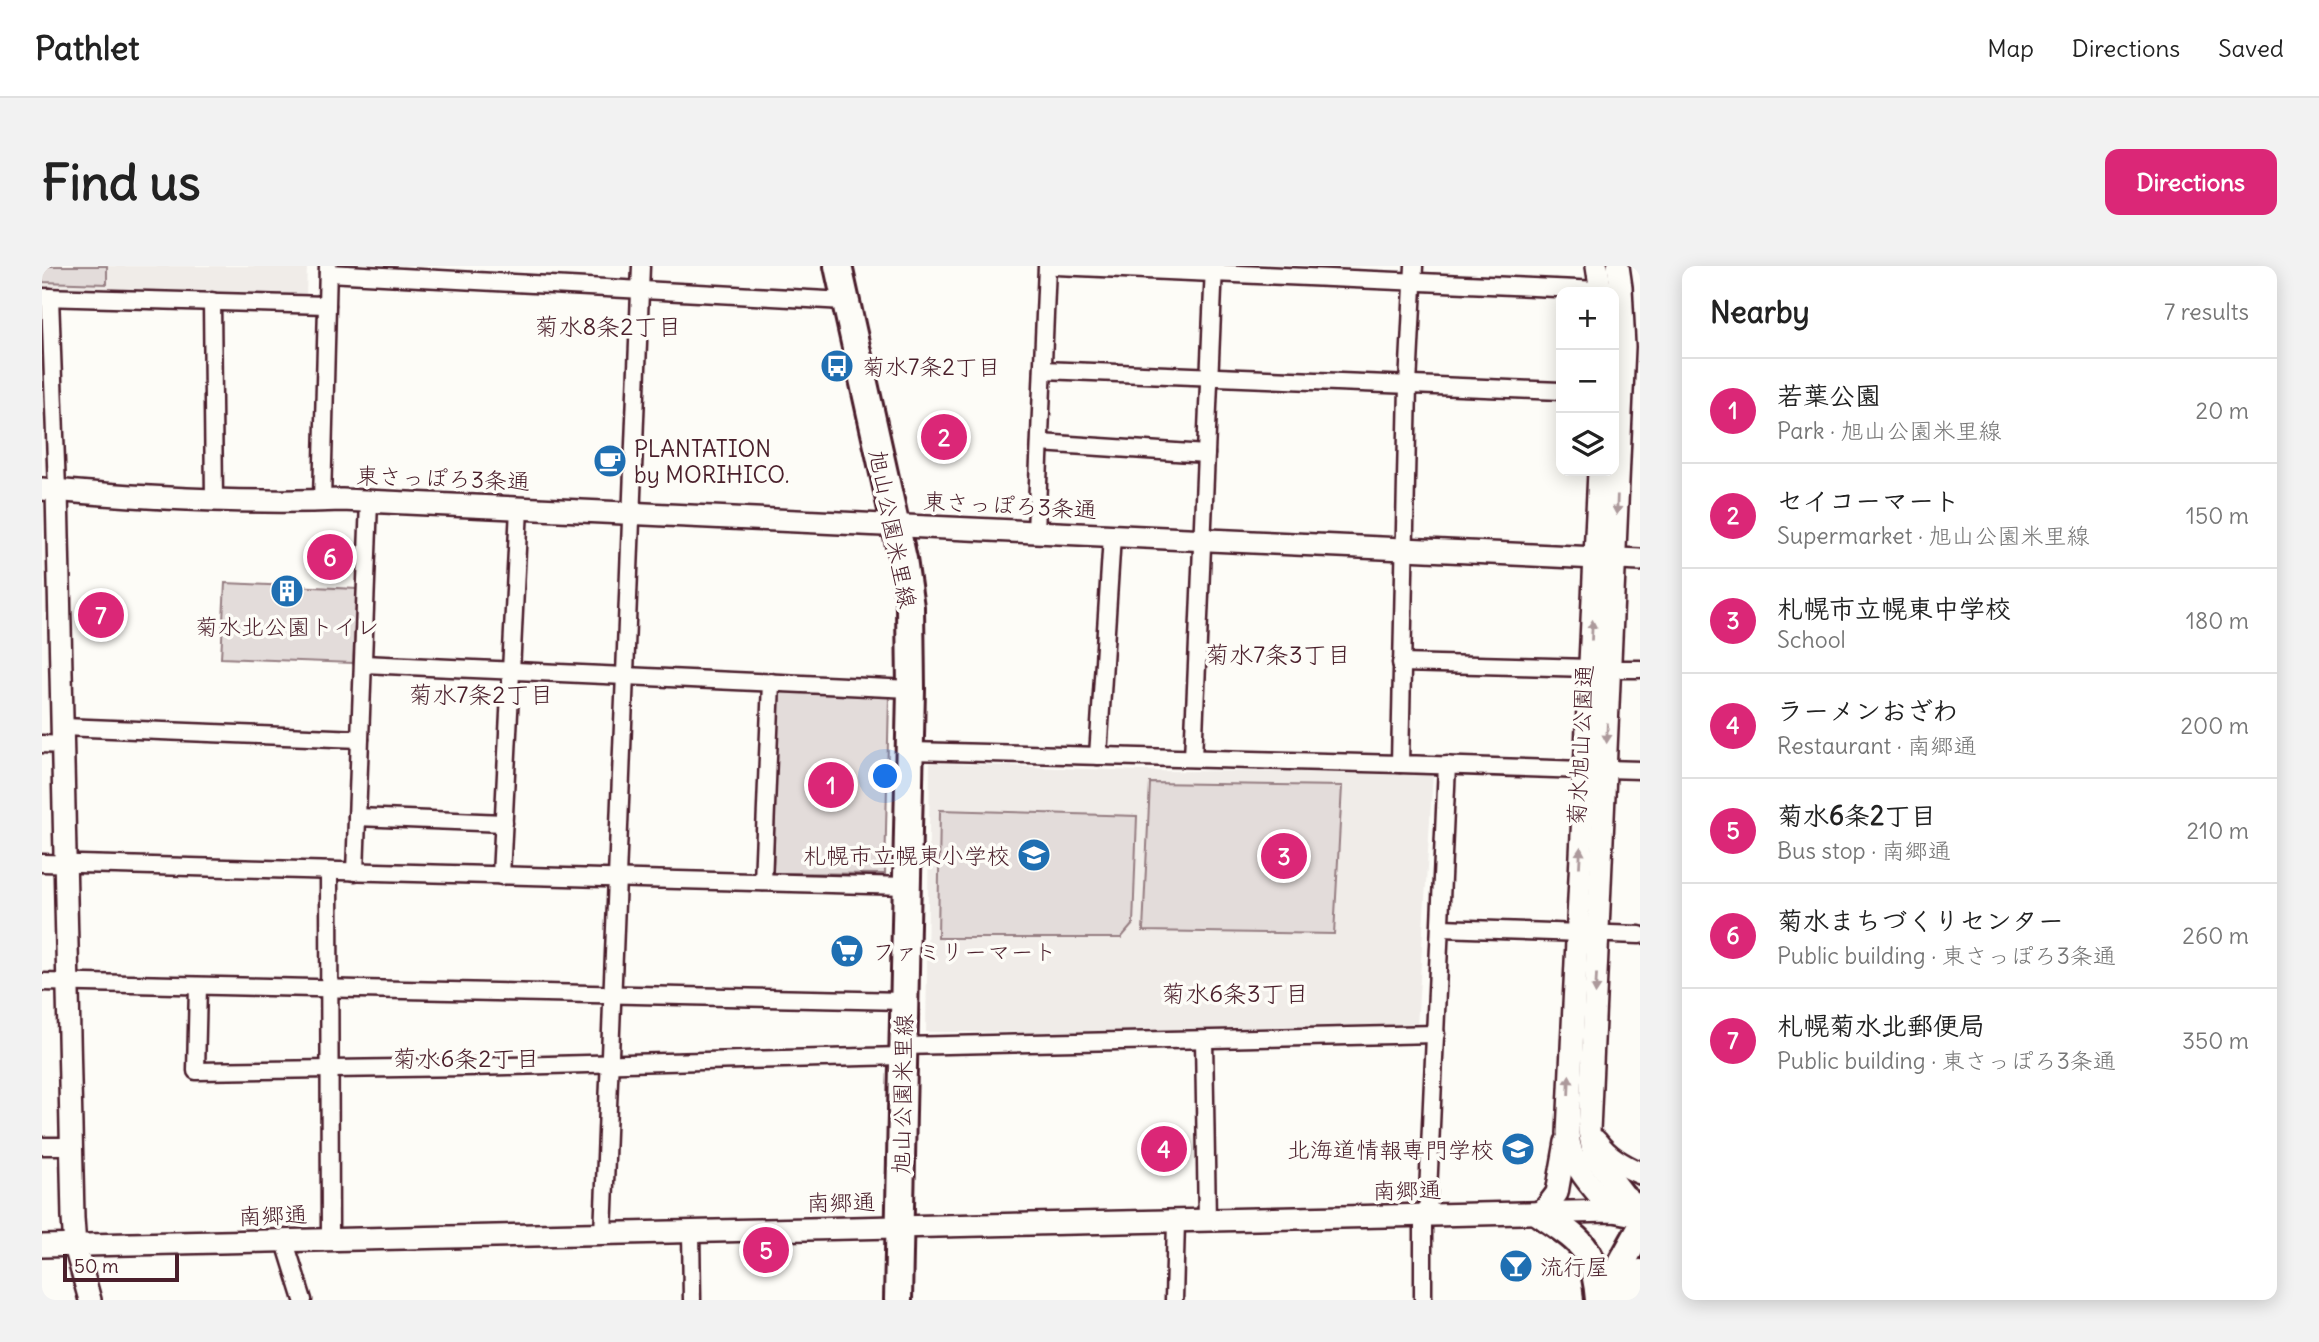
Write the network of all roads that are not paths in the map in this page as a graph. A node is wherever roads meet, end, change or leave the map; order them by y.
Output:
1 (641, 266) edge
2 (838, 266) edge
3 (1048, 266) edge
4 (1056, 266) edge
5 (1597, 266) edge
6 (1618, 266) edge
7 (1214, 269) edge
8 (328, 270) edge
9 (1413, 274) edge
10 (1557, 287) edge
11 (1600, 287) edge
12 (640, 289) junction
13 (46, 297) edge
14 (212, 301) junction
15 (845, 301) junction
16 (327, 305) junction
17 (1043, 370) junction
18 (1209, 377) junction
19 (1408, 385) junction
20 (1556, 391) edge
21 (1040, 443) junction
22 (1206, 454) junction
23 (1599, 476) edge
24 (50, 489) edge
25 (214, 501) junction
26 (322, 501) junction
27 (369, 501) junction
28 (519, 508) junction
29 (632, 513) junction
30 (895, 526) junction
31 (1035, 532) junction
32 (1111, 536) junction
33 (1202, 540) junction
34 (1404, 548) junction
35 (1605, 558) junction
36 (1640, 560) edge
37 (1401, 663) junction
38 (362, 664) junction
39 (1600, 668) junction
40 (1640, 669) edge
41 (511, 670) junction
42 (624, 674) junction
43 (771, 682) junction
44 (911, 689) junction
45 (56, 739) edge
46 (360, 739) junction
47 (911, 751) junction
48 (1098, 756) junction
49 (1193, 758) junction
50 (1399, 764) junction
51 (1447, 765) junction
52 (1606, 769) junction
53 (1584, 770) junction
54 (1640, 770) edge
55 (357, 817) junction
56 (504, 823) junction
57 (42, 863) edge
58 (65, 864) junction
59 (329, 871) junction
60 (355, 872) junction
61 (501, 876) junction
62 (618, 879) junction
63 (763, 882) junction
64 (907, 886) junction
65 (1441, 929) junction
66 (1576, 932) junction
67 (1598, 933) junction
68 (1640, 936) edge
69 (42, 982) edge
70 (67, 982) junction
71 (198, 986) junction
72 (329, 988) junction
73 (612, 996) junction
74 (904, 1001) junction
75 (1436, 1034) junction
76 (1204, 1040) junction
77 (902, 1051) junction
78 (610, 1063) junction
79 (329, 1070) junction
80 (1578, 1132) junction
81 (42, 1146) edge
82 (72, 1146) junction
83 (1640, 1172) edge
84 (1640, 1208) edge
85 (1614, 1212) junction
86 (1541, 1214) junction
87 (1425, 1216) junction
88 (1640, 1216) edge
89 (1176, 1221) junction
90 (1207, 1221) junction
91 (899, 1227) junction
92 (1640, 1230) edge
93 (691, 1231) junction
94 (603, 1234) junction
95 (330, 1240) junction
96 (285, 1242) junction
97 (75, 1245) junction
98 (42, 1246) edge
99 (1640, 1273) edge
100 (90, 1300) edge
101 (303, 1300) edge
102 (692, 1300) edge
103 (898, 1300) edge
104 (1174, 1300) edge
105 (1423, 1300) edge
106 (1600, 1300) edge
107 (1626, 1300) edge

1 - 12 street
2 - 15 main road, 旭山公園米里線
3 - 17 street
4 - 7 street
5 - 11 street
6 -> 35 street, 菊水旭山公園通
7 - 9 street
7 - 18 street
8 - 12 street
8 - 16 street
9 - 10 street
9 - 19 street
12 - 15 street
12 - 29 street
13 - 14 street
13 - 24 street
14 - 16 street
14 - 25 street
15 - 30 main road, 旭山公園米里線
16 - 26 street
17 - 18 street
17 - 21 street
18 - 19 street
18 - 22 street
19 - 20 street
19 - 34 street
21 - 22 street
21 - 31 street
22 - 33 street
23 - 35 street, 菊水旭山公園通
24 - 25 street, 東さっぽろ3条通
24 - 45 street
25 - 26 street, 東さっぽろ3条通
26 - 27 street, 東さっぽろ3条通
27 - 28 street, 東さっぽろ3条通
27 - 38 street
28 - 29 street, 東さっぽろ3条通
28 - 41 street
29 - 30 street, 東さっぽろ3条通
29 - 42 street
30 - 31 street, 東さっぽろ3条通
30 - 44 main road, 旭山公園米里線
31 - 32 street, 東さっぽろ3条通
32 - 33 street, 東さっぽろ3条通
32 - 48 street
33 - 34 street, 東さっぽろ3条通
33 - 49 street
34 - 35 street, 東さっぽろ3条通
34 - 37 street
35 - 36 street, 東さっぽろ3条通
35 - 39 street, 菊水旭山公園通
37 - 39 street
37 - 50 street
38 - 41 street
38 - 46 street
39 - 40 street
39 -> 52 street, 菊水旭山公園通
39 - 53 street, 菊水旭山公園通
41 - 42 street
41 - 56 street
42 - 43 street
42 - 62 street
43 - 44 street
43 - 63 street
44 - 47 main road, 旭山公園米里線
45 - 46 street
45 - 58 street
46 - 55 street
47 - 48 street
47 - 64 main road, 旭山公園米里線
48 - 49 street
49 - 50 street
50 - 51 street
51 - 53 street
51 - 65 street
52 - 54 street
52 - 67 street, 菊水旭山公園通
66 -> 53 street, 菊水旭山公園通
55 - 56 street
55 - 60 street
56 - 61 street
57 - 58 street
58 - 59 street
58 - 70 street
59 - 60 street
59 - 72 street
60 - 61 street
61 - 62 street
62 - 63 street
62 - 73 street
63 - 64 street
64 - 74 main road, 旭山公園米里線
65 - 66 street
65 - 75 street
66 - 67 street
80 -> 66 street, 菊水旭山公園通
67 - 68 street
67 -> 80 street, 菊水旭山公園通
69 - 70 street
70 - 71 street
70 - 82 street
71 - 72 street
71 - 79 street
72 - 73 street
72 - 79 street
73 - 74 street
73 - 78 street
74 - 77 main road, 旭山公園米里線
75 - 76 street
75 - 87 street
76 - 77 street
76 - 90 street
77 - 78 street
77 - 91 main road, 旭山公園米里線
78 - 79 street
78 - 94 street
79 - 95 street
80 - 83 street
80 - 84 street, 菊水旭山公園通
80 - 85 street, 菊水旭山公園通
80 - 86 street
81 - 82 street
82 - 97 street
85 - 86 street, 南郷通
85 - 88 street, 南郷通
86 - 87 street, 南郷通
86 - 106 main road
87 - 90 street, 南郷通
87 - 105 street
89 - 90 street, 南郷通
89 - 91 street, 南郷通
89 - 104 street
91 - 93 street, 南郷通
91 - 103 main road, 旭山公園米里線
92 - 106 main road
93 - 94 street, 南郷通
93 - 102 street
94 - 95 street, 南郷通
95 - 96 street, 南郷通
96 - 97 street, 南郷通
96 - 101 street
97 - 98 street, 南郷通
97 - 100 street
99 - 107 main road

